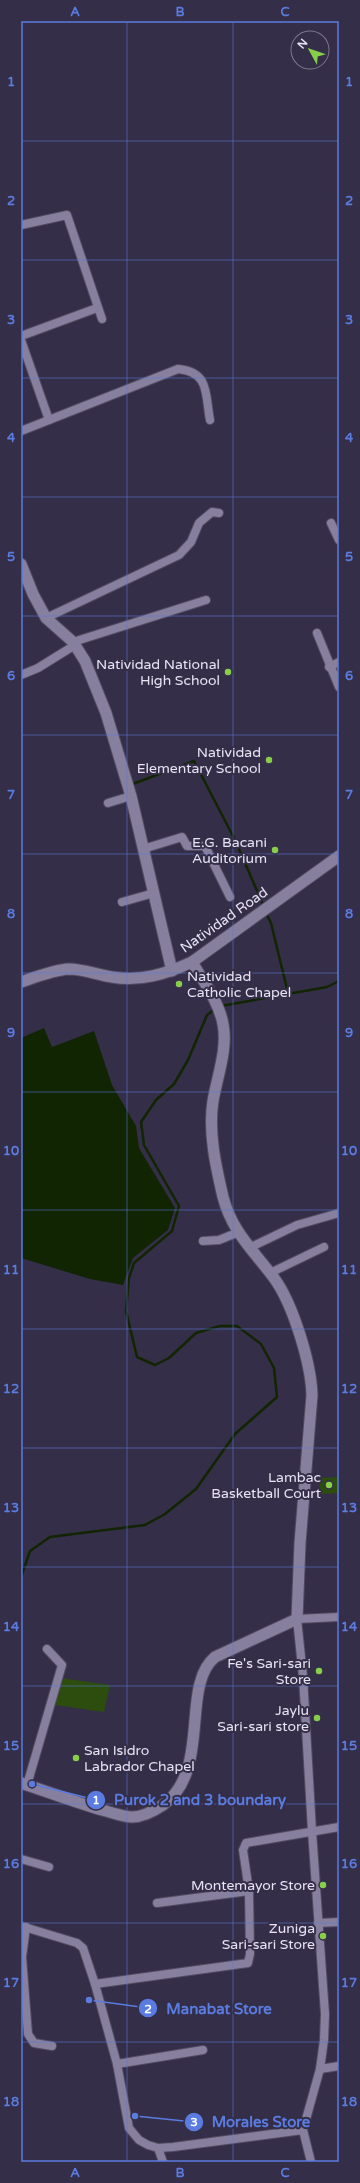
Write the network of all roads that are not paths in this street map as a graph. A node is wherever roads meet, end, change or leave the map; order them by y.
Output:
1 (21, 225) edge
2 (97, 308) junction
3 (102, 319) dead end
4 (21, 336) edge
5 (21, 340) edge
6 (49, 420) junction
7 (210, 420) dead end
8 (21, 431) edge
9 (219, 513) dead end
10 (331, 523) dead end
11 (339, 540) edge
12 (21, 564) edge
13 (206, 600) dead end
14 (46, 618) junction
15 (317, 633) dead end
16 (74, 644) junction
17 (339, 662) edge
18 (329, 667) junction
19 (21, 675) edge
20 (339, 687) edge
21 (131, 796) junction
22 (108, 803) dead end
23 (143, 849) junction
24 (339, 856) edge
25 (154, 894) junction
26 (230, 897) dead end
27 (122, 902) dead end
28 (192, 962) junction
29 (172, 972) junction
30 (21, 982) edge
31 (339, 1213) edge
32 (239, 1232) junction
33 (203, 1241) dead end
34 (324, 1247) dead end
35 (249, 1248) junction
36 (270, 1273) junction
37 (339, 1617) edge
38 (297, 1619) junction
39 (47, 1649) dead end
40 (24, 1784) edge
41 (339, 1827) edge
42 (312, 1831) junction
43 (21, 1859) edge
44 (49, 1867) dead end
45 (249, 1892) junction
46 (157, 1903) dead end
47 (339, 1922) edge
48 (318, 1923) junction
49 (24, 1926) edge
50 (95, 1984) junction
51 (24, 2007) edge
52 (52, 2046) dead end
53 (203, 2050) dead end
54 (117, 2064) junction
55 (339, 2066) edge
56 (320, 2069) junction
57 (303, 2130) junction
58 (158, 2148) junction
59 (163, 2162) edge
60 (311, 2162) edge

1 - 2 street
2 - 3 street
2 - 4 street
5 - 6 street
6 - 7 street
6 - 8 street
9 - 14 street
10 - 11 street
12 - 14 street
13 - 16 street
14 - 16 street
15 - 18 street
16 - 19 street
16 - 21 street
17 - 18 street
18 - 20 street
21 - 22 street
21 - 23 street
23 - 25 street
23 - 26 street
24 - 28 street, Natividad Road
25 - 27 street
25 - 29 street
28 - 29 street, Natividad Road
28 - 32 street
29 - 30 street, Natividad Road
31 - 35 street
32 - 33 street
32 - 35 street
34 - 36 street
35 - 36 street
36 - 38 street
37 - 38 street
38 - 40 street
38 - 42 street
39 - 40 street
41 - 42 street
42 - 45 street
42 - 48 street
43 - 44 street
45 - 46 street
45 - 50 street
47 - 48 street
48 - 56 street
49 - 50 street
49 - 51 street
50 - 54 street
51 - 52 street
53 - 54 street
54 - 58 street
55 - 56 street
56 - 57 street
57 - 58 street
57 - 60 street
58 - 59 street

